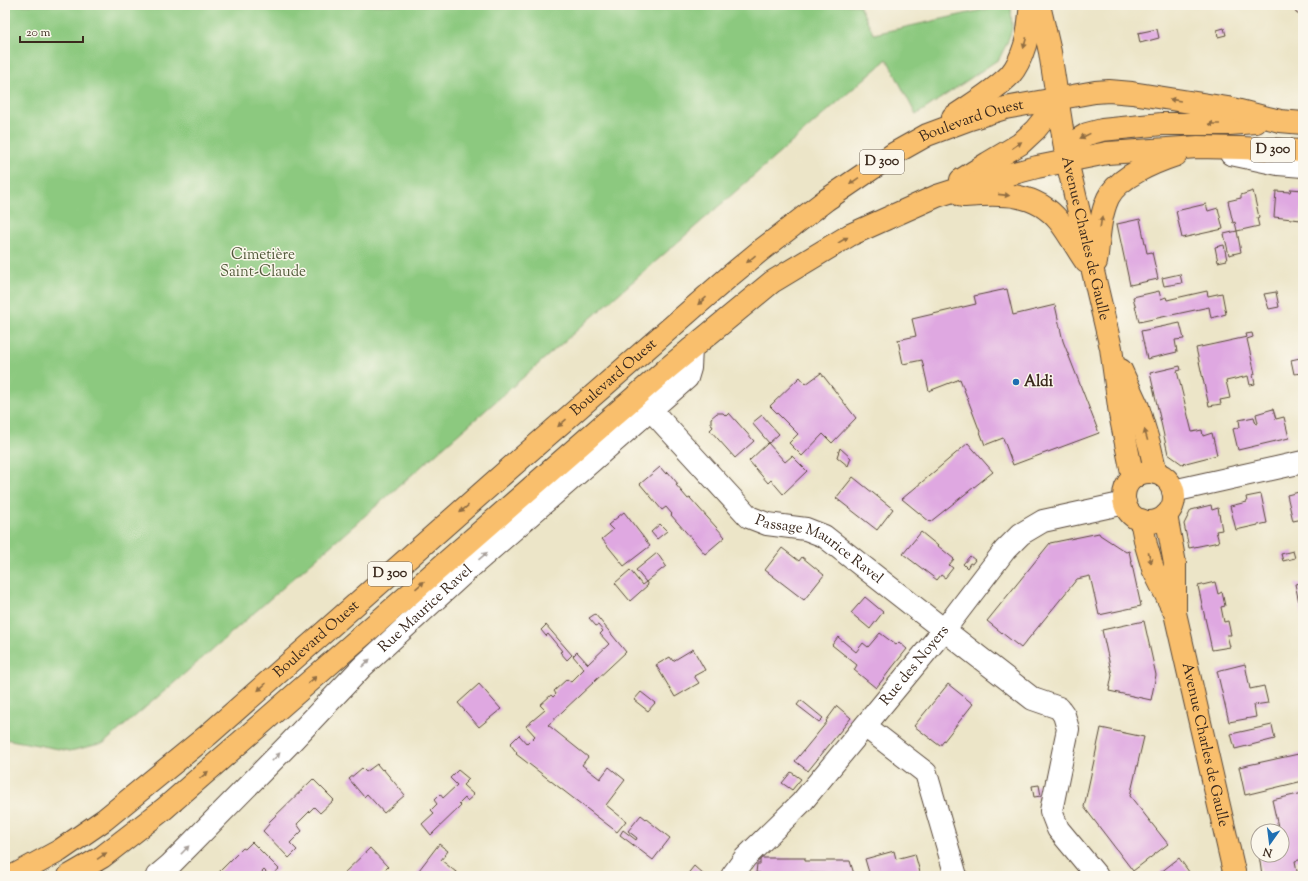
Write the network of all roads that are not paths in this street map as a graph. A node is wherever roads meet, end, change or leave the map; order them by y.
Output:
1 (1031, 5) edge
2 (1039, 5) edge
3 (1057, 98) junction
4 (1280, 121) junction
5 (1303, 123) edge
6 (927, 135) junction
7 (1198, 147) junction
8 (1303, 151) edge
9 (1067, 161) junction
10 (1303, 166) edge
11 (937, 196) junction
12 (1094, 275) junction
13 (1111, 348) junction
14 (692, 349) junction
15 (651, 410) junction
16 (1303, 462) edge
17 (1156, 473) junction
18 (1133, 478) junction
19 (1174, 491) junction
20 (1125, 503) junction
21 (1166, 515) junction
22 (1141, 520) junction
23 (1175, 613) junction
24 (944, 630) junction
25 (865, 726) junction
26 (13, 876) edge
27 (69, 876) edge
28 (157, 876) edge
29 (732, 876) edge
30 (956, 876) edge
31 (1097, 876) edge
32 (1235, 876) edge

1 -> 6 main road
2 - 3 main road, Avenue Charles de Gaulle
4 -> 3 main road, Boulevard Ouest / D 300
3 - 6 main road, Boulevard Ouest / D 300
3 - 9 main road, Avenue Charles de Gaulle
11 -> 3 main road
4 - 5 main road, Boulevard Ouest / D 300
4 -> 9 main road
6 -> 26 main road, Boulevard Ouest / D 300
7 - 8 main road, Boulevard Ouest / D 300
7 - 9 main road, Boulevard Ouest / D 300
7 - 10 street
12 -> 7 main road
9 - 11 main road, Boulevard Ouest / D 300
9 - 12 main road, Avenue Charles de Gaulle
11 -> 12 main road
14 -> 11 main road, Boulevard Ouest / D 300
12 - 13 main road, Avenue Charles de Gaulle
17 -> 13 main road, Avenue Charles de Gaulle
13 - 18 main road, Avenue Charles de Gaulle
14 - 15 street, Rue Maurice Ravel
27 -> 14 main road, Boulevard Ouest / D 300
15 - 24 street, Passage Maurice Ravel
28 -> 15 street, Rue Maurice Ravel
16 - 19 street
17 - 18 main road
17 - 19 main road
18 - 20 main road
19 - 21 main road
20 - 22 main road
20 - 24 street, Rue des Noyers
21 - 22 main road
21 - 23 main road, Avenue Charles de Gaulle
22 -> 23 main road, Avenue Charles de Gaulle
23 - 32 main road, Avenue Charles de Gaulle
24 - 25 street, Rue des Noyers
24 - 31 street, Passage Maurice Ravel
25 - 29 street, Rue des Noyers
25 - 30 street

